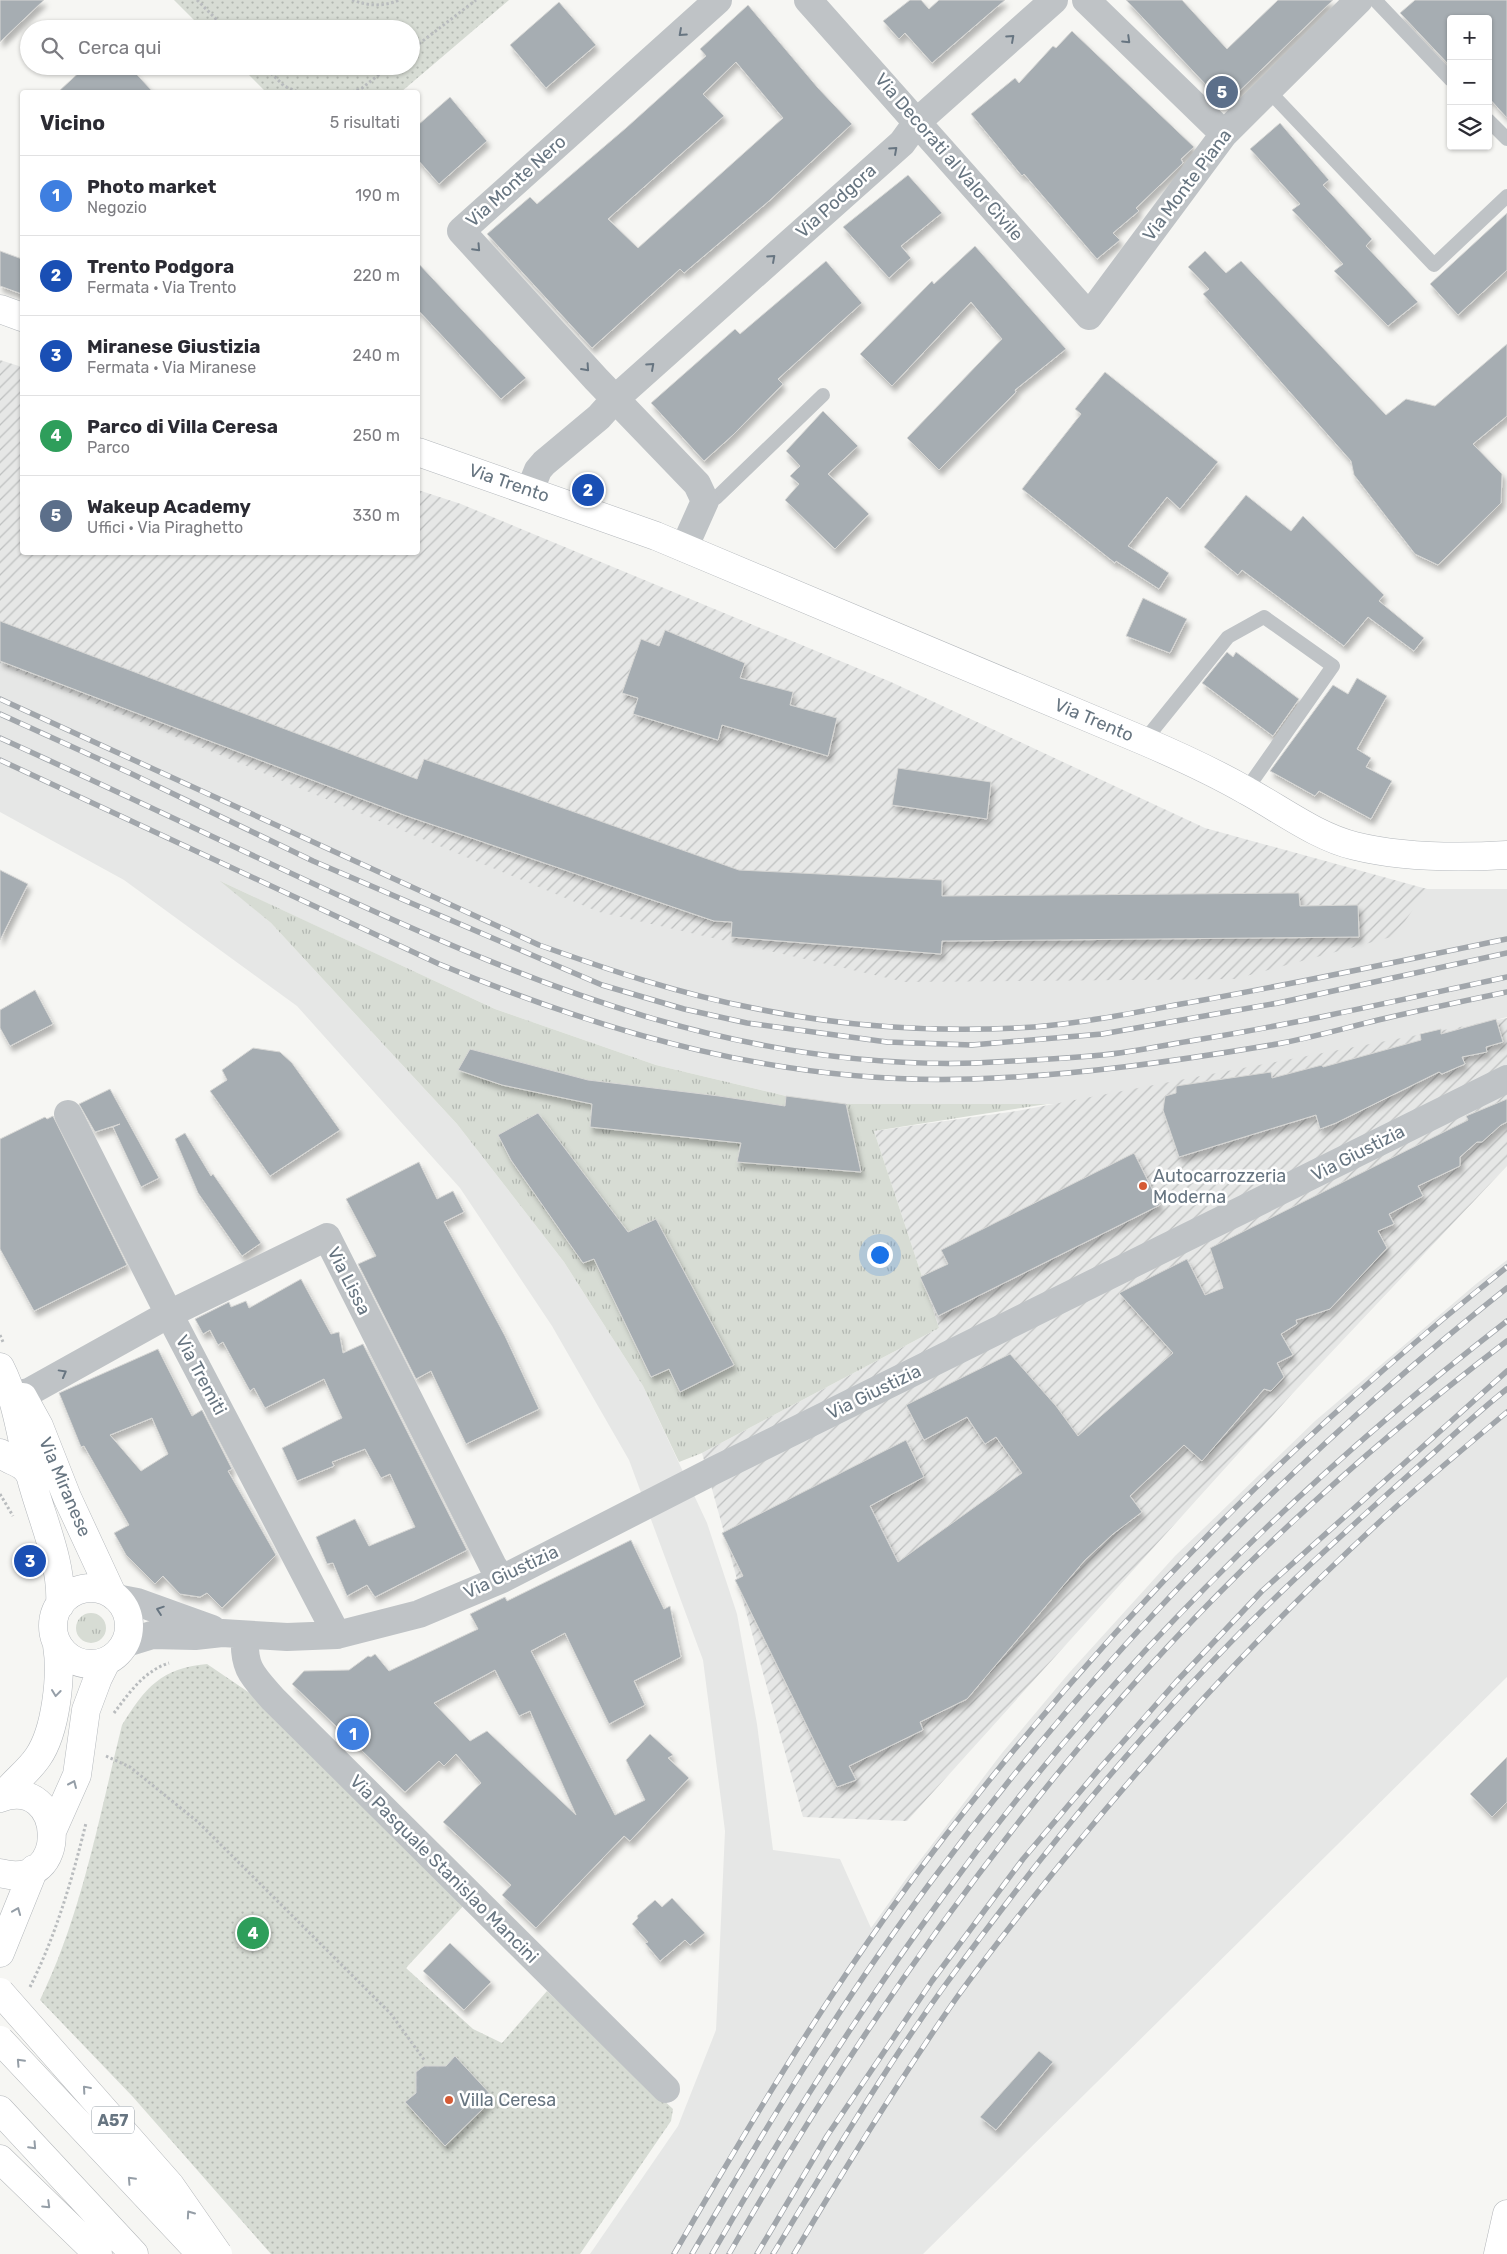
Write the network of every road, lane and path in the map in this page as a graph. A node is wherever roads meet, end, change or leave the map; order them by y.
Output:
1 (197, 0) edge
2 (352, 0) edge
3 (400, 0) edge
4 (476, 0) edge
5 (718, 0) edge
6 (808, 0) edge
7 (1054, 0) edge
8 (1086, 0) edge
9 (1359, 0) edge
10 (1375, 0) edge
11 (217, 20) edge
12 (420, 43) edge
13 (273, 75) edge
14 (379, 75) edge
15 (1447, 76) edge
16 (293, 90) edge
17 (357, 90) edge
18 (1268, 90) junction
19 (918, 121) junction
20 (1492, 124) edge
21 (1224, 134) junction
22 (1507, 140) edge
23 (1507, 196) edge
24 (0, 309) edge
25 (20, 316) edge
26 (1089, 316) joint
27 (823, 395) dead end
28 (614, 399) junction
29 (420, 453) edge
30 (530, 490) junction
31 (705, 501) junction
32 (684, 548) junction
33 (1144, 741) junction
34 (1246, 790) junction
35 (1507, 855) edge
36 (1507, 1079) edge
37 (68, 1114) dead end
38 (169, 1314) junction
39 (9, 1402) edge
40 (0, 1453) edge
41 (30, 1475) junction
42 (0, 1494) edge
43 (17, 1523) dead end
44 (502, 1579) junction
45 (111, 1590) junction
46 (60, 1605) junction
47 (234, 1635) junction
48 (338, 1635) junction
49 (57, 1645) junction
50 (116, 1652) junction
51 (174, 1662) dead end
52 (113, 1715) dead end
53 (100, 1764) dead end
54 (1, 1798) edge
55 (87, 1819) dead end
56 (53, 1829) junction
57 (34, 1869) junction
58 (0, 1873) edge
59 (0, 1953) edge
60 (29, 1988) dead end
61 (0, 1992) edge
62 (0, 2040) edge
63 (425, 2061) dead end
64 (666, 2089) dead end
65 (0, 2110) edge
66 (0, 2159) edge
67 (1507, 2214) edge
68 (98, 2254) edge
69 (134, 2254) edge
70 (201, 2254) edge
71 (218, 2254) edge
72 (1498, 2254) edge

1 - 11 path
2 - 3 path
4 - 12 path
5 -> 28 street, Via Monte Nero
6 - 19 street, Via Decorati al Valor Civile
19 -> 7 street, Via Podgora
8 -> 21 street
9 - 18 street, Via Monte Piana
10 - 15 lane
13 - 16 path
14 - 17 path
18 - 21 street, Via Monte Piana
18 - 23 lane
19 - 26 street, Via Decorati al Valor Civile
28 -> 19 street, Via Podgora
20 - 22 lane
21 - 26 street, Via Monte Piana
24 - 25 main road
27 - 31 lane
28 - 30 street, Via Podgora
28 - 31 street
29 - 30 main road, Via Trento
30 - 32 main road, Via Trento
31 - 32 street
32 - 33 main road, Via Trento
33 - 34 main road, Via Trento
33 - 34 lane
34 - 35 main road, Via Trento
36 - 44 street, Via Giustizia
37 - 38 street, Via Tremiti
39 -> 38 street, Via Lissa
38 - 44 street, Via Lissa
38 - 48 street, Via Tremiti
39 - 41 main road, Via Miranese
39 - 45 main road, Via Miranese
40 - 41 main road
41 - 46 main road, Via Miranese
42 - 43 path
44 - 48 street, Via Giustizia
45 - 46 main road
47 -> 45 street, Via Giustizia
45 - 50 main road
46 - 49 main road
47 - 48 street, Via Giustizia
47 - 50 street, Via Giustizia
47 - 64 street, Via Pasquale Stanislao Mancini
49 - 50 main road
49 -> 54 main road
56 -> 50 main road
51 - 52 path
53 - 63 path
54 - 56 main road
55 - 60 path
56 - 57 main road
57 - 58 main road
59 -> 57 main road
71 -> 61 main road, A57, bridge
70 -> 62 main road, A57, bridge
65 -> 69 main road
66 -> 68 main road
67 - 72 main road

